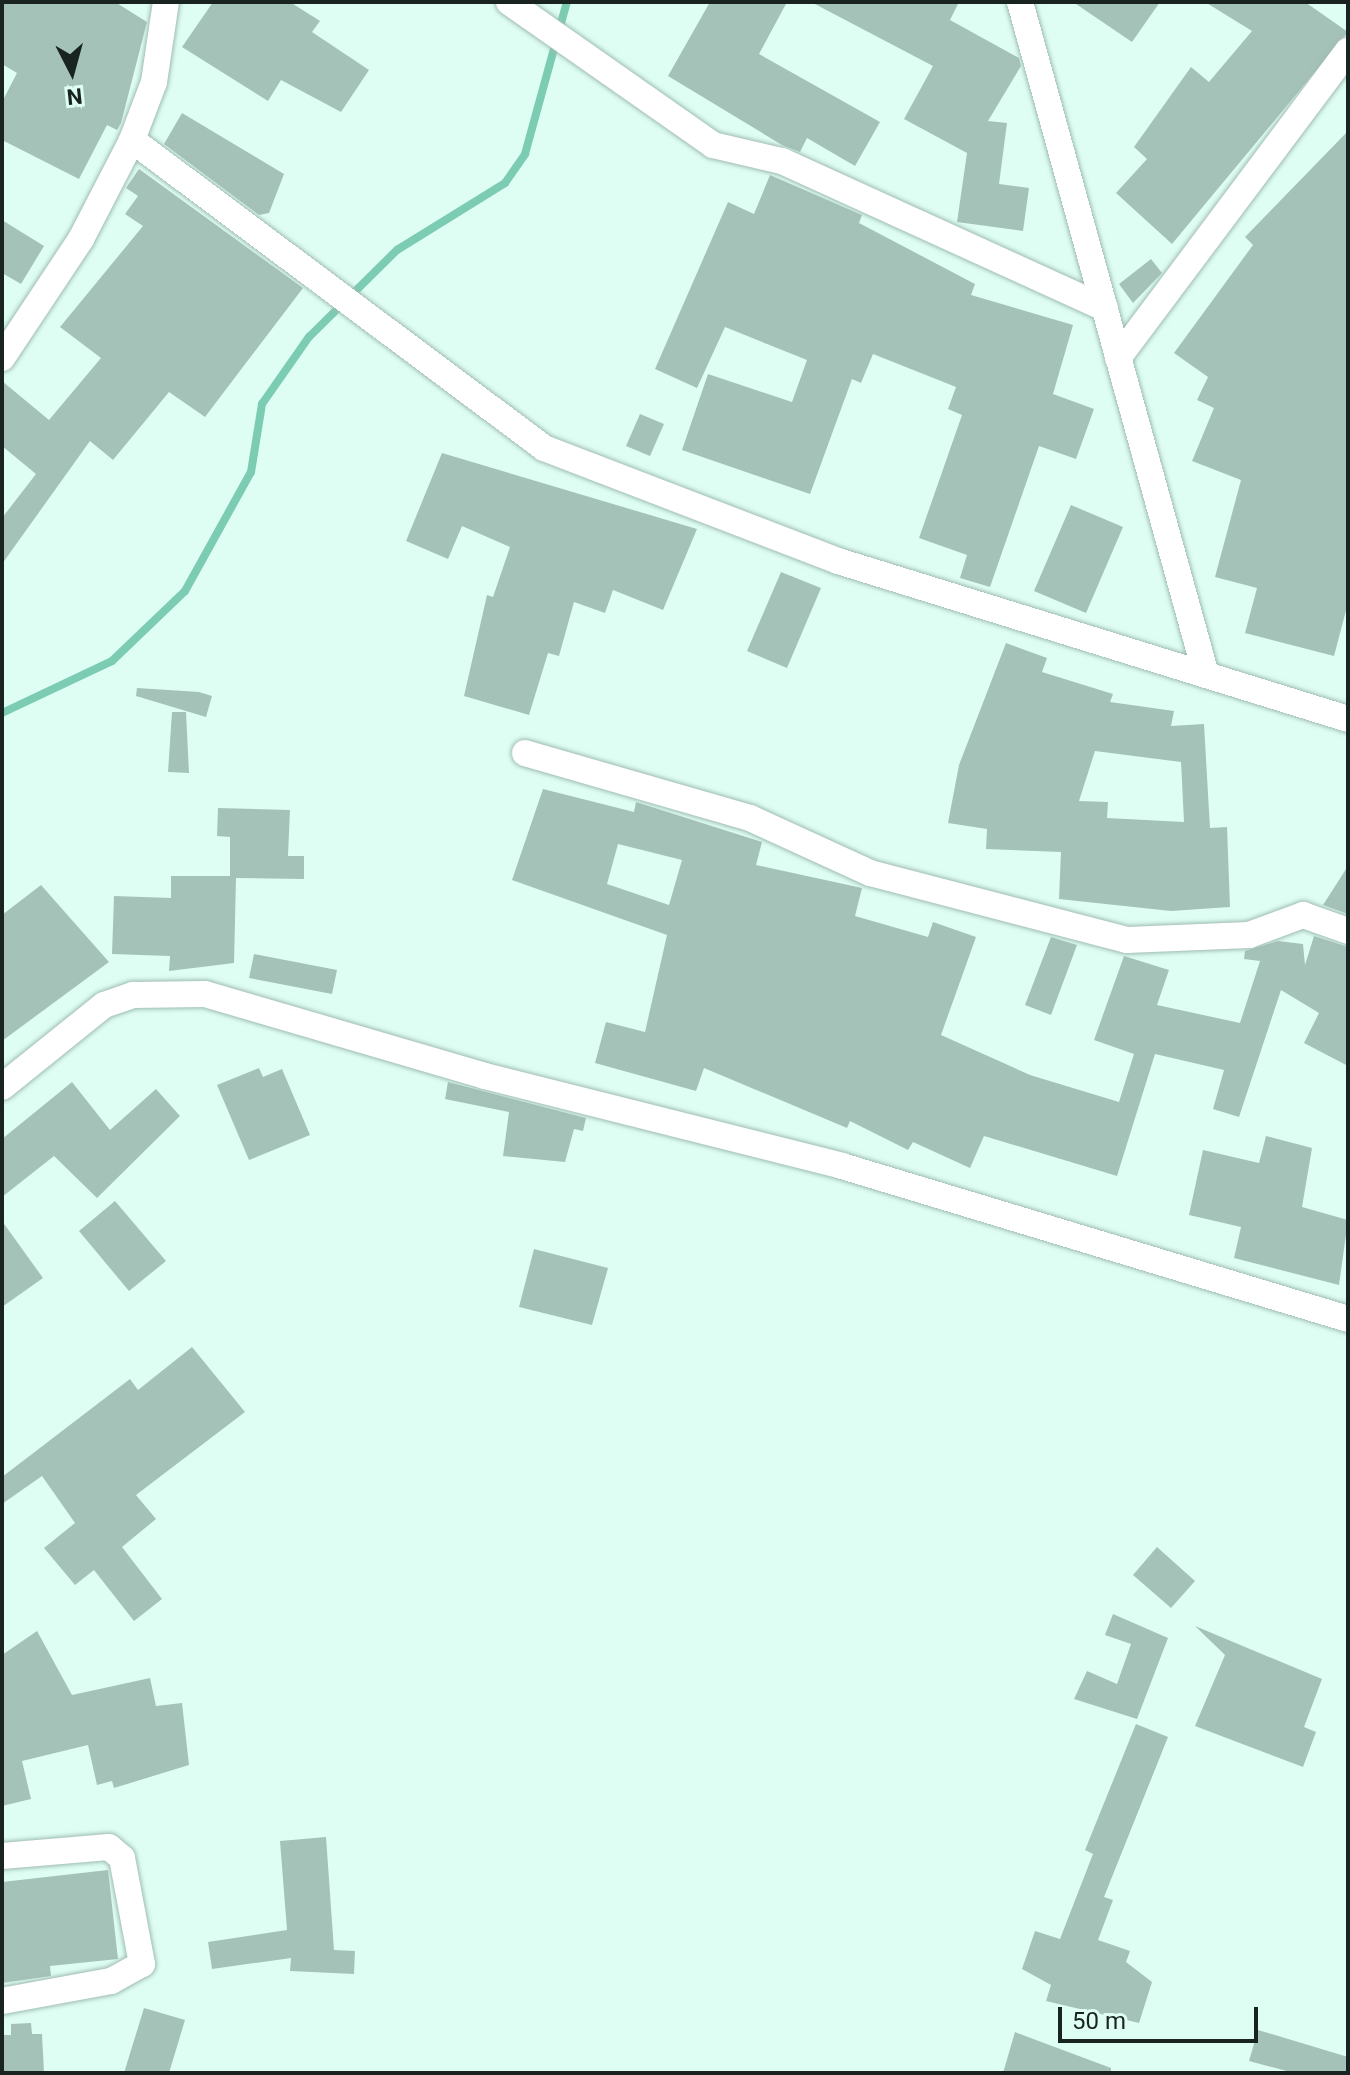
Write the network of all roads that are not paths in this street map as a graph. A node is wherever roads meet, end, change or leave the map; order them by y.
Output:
1 (166, 2) edge
2 (509, 2) edge
3 (1026, 7) edge
4 (1348, 50) edge
5 (132, 140) junction
6 (1105, 308) junction
7 (2, 358) edge
8 (1118, 358) junction
9 (1206, 675) junction
10 (1348, 719) edge
11 (525, 753) dead end
12 (1348, 931) edge
13 (2, 1087) edge
14 (1348, 1319) edge
15 (2, 1856) edge
16 (2, 2001) edge

1 - 5 street
2 - 6 street
3 - 6 street
4 - 8 street
5 - 7 street
5 - 9 street
6 - 8 street
8 - 9 street
9 - 10 street
11 - 12 street
13 - 14 street
15 - 16 street

